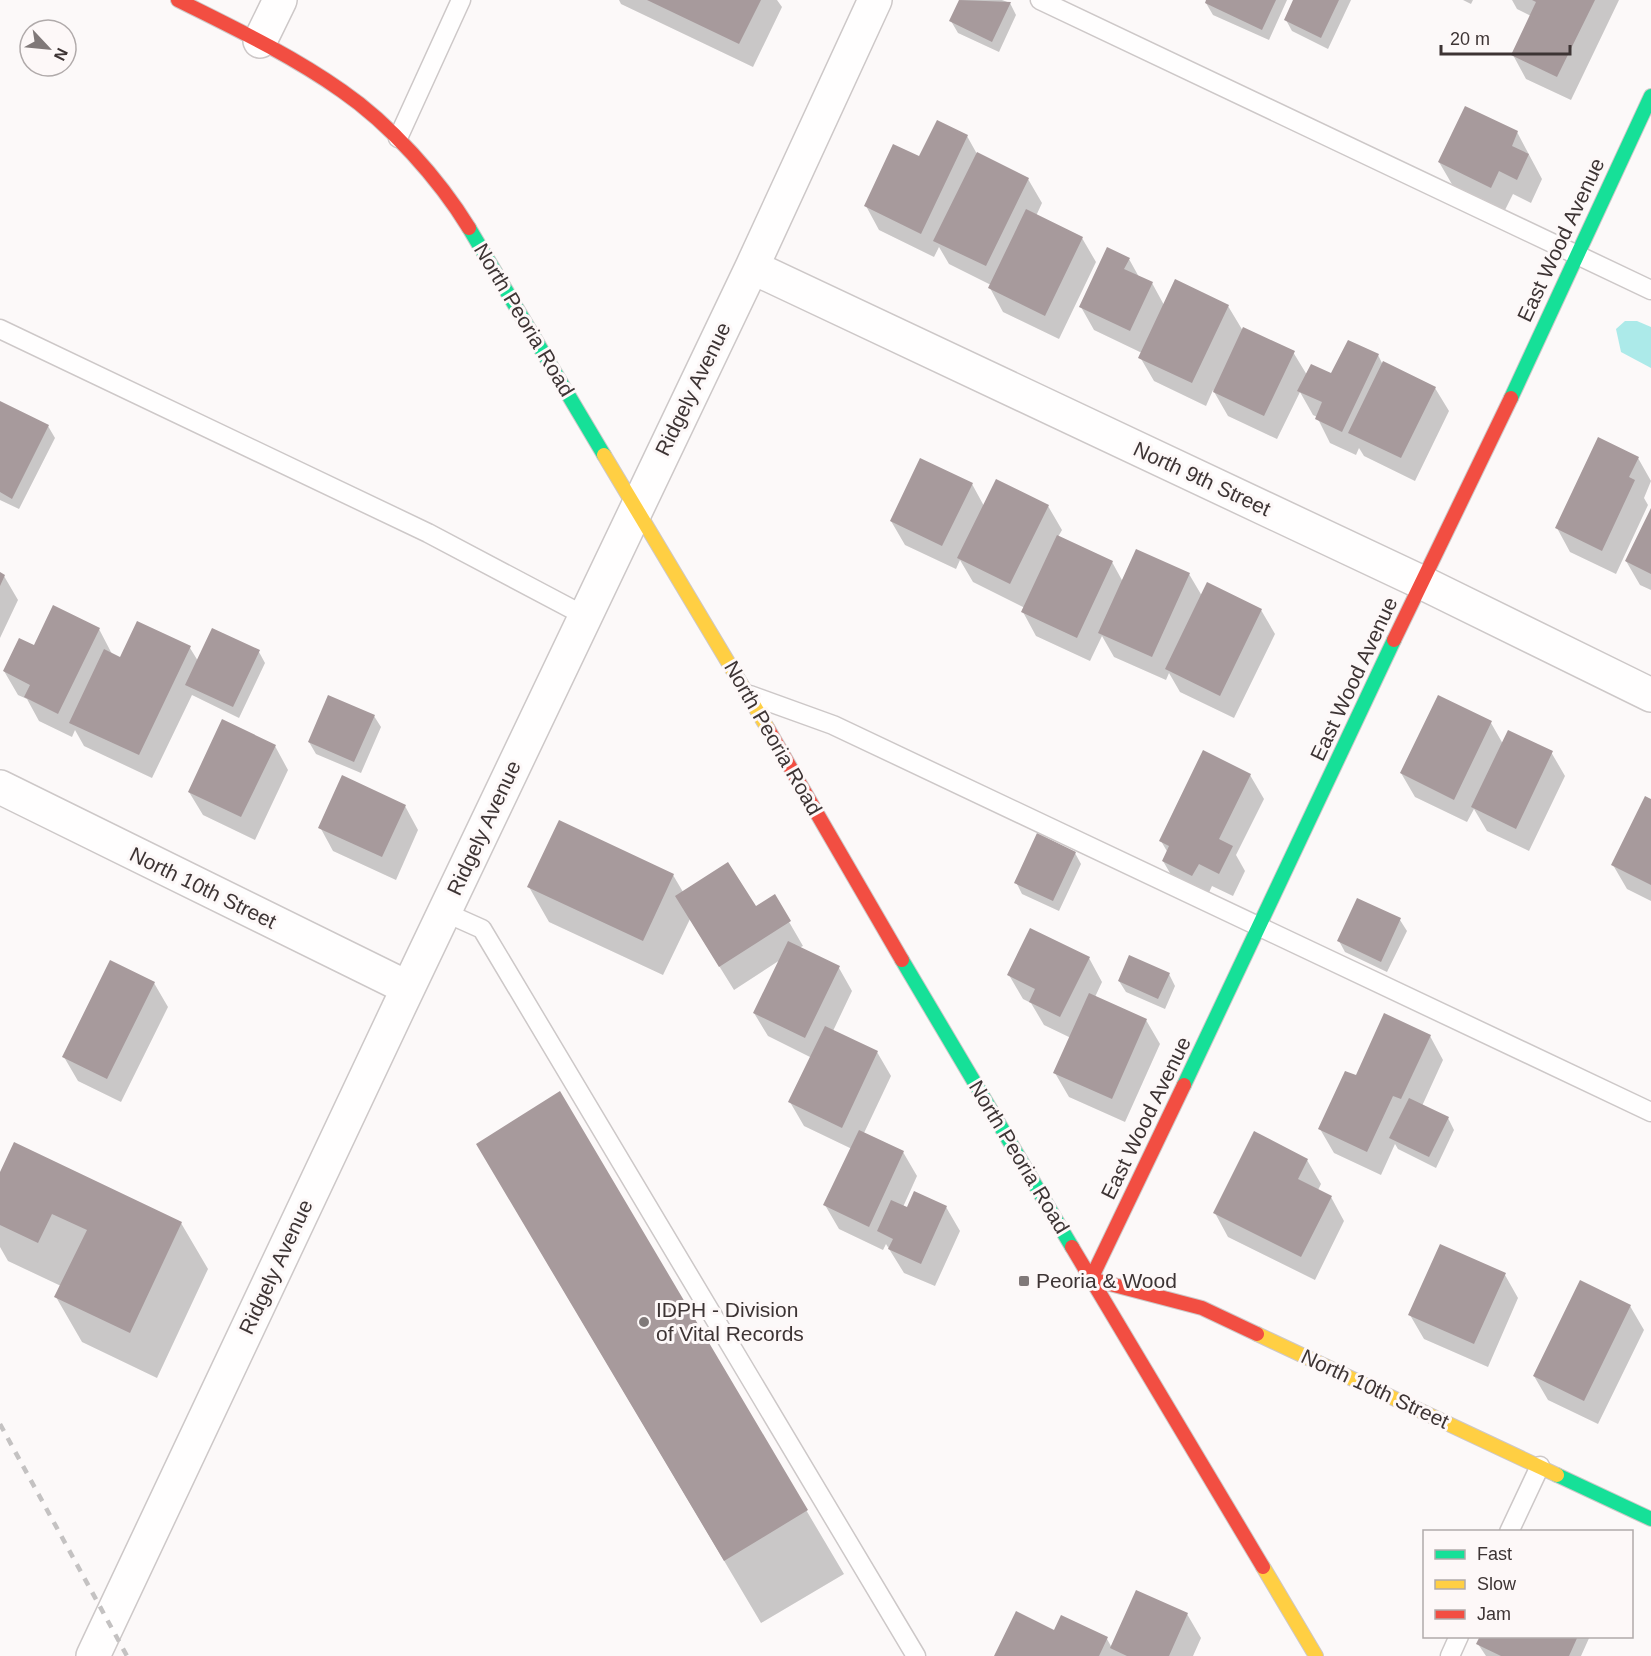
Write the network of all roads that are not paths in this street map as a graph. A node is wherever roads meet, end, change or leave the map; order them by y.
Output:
1 (178, 0) edge
2 (280, 0) edge
3 (461, 0) edge
4 (875, 0) edge
5 (1040, 0) edge
6 (260, 41) junction
7 (1651, 96) edge
8 (398, 138) junction
9 (1578, 255) junction
10 (752, 267) junction
11 (1651, 290) edge
12 (0, 329) edge
13 (636, 508) junction
14 (1423, 583) junction
15 (585, 616) junction
16 (1651, 694) edge
17 (748, 695) junction
18 (0, 787) edge
19 (444, 912) junction
20 (1260, 928) junction
21 (408, 988) junction
22 (1651, 1112) edge
23 (1091, 1279) junction
24 (1540, 1467) junction
25 (1651, 1519) edge
26 (1510, 1530) edge
27 (1458, 1638) edge
28 (93, 1656) edge
29 (916, 1656) edge
30 (1316, 1656) edge
31 (1450, 1656) edge

1 - 6 main road
2 - 6 street
3 - 8 lane
4 - 10 street, Ridgely Avenue
5 - 9 lane
6 - 8 main road, North Peoria Road
7 - 9 main road, East Wood Avenue
8 - 13 main road, North Peoria Road
9 - 11 lane
9 - 14 main road, East Wood Avenue
10 - 13 street, Ridgely Avenue
10 - 14 street, North 9th Street
12 - 15 lane
13 - 15 street, Ridgely Avenue
13 - 17 main road, North Peoria Road
14 - 16 street, North 9th Street
14 - 20 main road, East Wood Avenue
15 - 19 street, Ridgely Avenue
17 - 20 lane
17 - 23 main road, North Peoria Road
18 - 21 street, North 10th Street
19 - 21 street, Ridgely Avenue
19 - 29 lane
20 - 22 lane
20 - 23 main road, East Wood Avenue
21 - 28 street, Ridgely Avenue
23 - 24 main road, North 10th Street
23 - 30 main road, North Peoria Road
24 - 25 main road, North 10th Street
24 - 26 lane
27 - 31 lane

